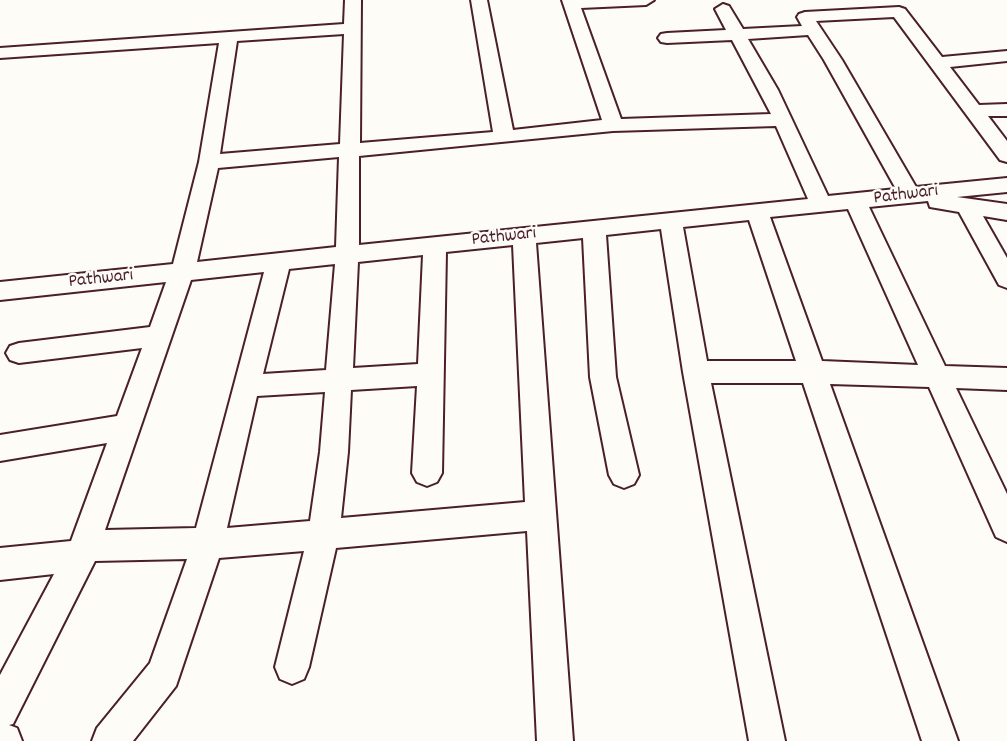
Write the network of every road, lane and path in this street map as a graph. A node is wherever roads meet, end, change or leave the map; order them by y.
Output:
1 (353, 0) edge
2 (478, 0) edge
3 (646, 0) edge
4 (570, 2) edge
5 (723, 10) dead end
6 (352, 28) junction
7 (812, 30) junction
8 (737, 34) junction
9 (229, 36) junction
10 (667, 38) dead end
11 (0, 53) edge
12 (1007, 56) edge
13 (936, 63) junction
14 (1007, 110) edge
15 (972, 111) junction
16 (782, 120) junction
17 (613, 125) junction
18 (504, 137) junction
19 (349, 149) junction
20 (1005, 150) edge
21 (209, 162) junction
22 (1007, 185) edge
23 (903, 196) junction
24 (856, 202) junction
25 (821, 204) junction
26 (966, 206) junction
27 (757, 211) junction
28 (1007, 212) edge
29 (671, 219) junction
30 (594, 228) junction
31 (524, 236) junction
32 (435, 245) junction
33 (347, 254) junction
34 (279, 261) junction
35 (182, 272) junction
36 (1007, 278) edge
37 (0, 291) edge
38 (159, 336) junction
39 (19, 353) dead end
40 (696, 372) junction
41 (811, 372) junction
42 (431, 374) junction
43 (937, 376) junction
44 (338, 379) junction
45 (1007, 379) edge
46 (246, 386) junction
47 (127, 428) junction
48 (0, 448) edge
49 (427, 473) dead end
50 (624, 475) dead end
51 (540, 514) junction
52 (1007, 527) edge
53 (324, 534) junction
54 (208, 544) junction
55 (83, 551) junction
56 (0, 564) edge
57 (292, 667) dead end
58 (0, 711) edge
59 (110, 741) edge
60 (555, 741) edge
61 (767, 741) edge
62 (940, 741) edge

1 - 6 street
2 - 18 street
3 - 4 street
4 - 17 street
5 - 8 street
6 - 9 street
6 - 19 street
7 - 8 street
7 - 13 street
7 - 23 street
8 - 10 street
8 - 16 street
9 - 11 street
9 - 21 street
12 - 13 street
13 - 15 street
14 - 15 street
15 - 20 street
16 - 17 street
16 - 25 street
17 - 18 street
18 - 19 street
19 - 21 street
19 - 33 street
21 - 35 street
22 - 23 street, Pathwari
23 - 24 street, Pathwari
23 - 26 street
24 - 25 street, Pathwari
24 - 43 street
25 - 27 street, Pathwari
26 - 28 street
26 - 36 street
27 - 29 street, Pathwari
27 - 41 street
29 - 30 street, Pathwari
29 - 40 street
30 - 31 street, Pathwari
30 - 50 street
31 - 32 street, Pathwari
31 - 51 street
32 - 33 street, Pathwari
32 - 42 street
33 - 34 street, Pathwari
33 - 44 street
34 - 35 street, Pathwari
34 - 46 street
35 - 37 street, Pathwari
35 - 38 street
38 - 39 street
38 - 47 street
40 - 41 street
40 - 61 street
41 - 43 street
41 - 62 street
42 - 44 street
42 - 49 street
43 - 45 street
43 - 52 street
44 - 46 street
44 - 53 street
46 - 54 street
47 - 48 street
47 - 55 street
51 - 53 street
51 - 60 street
53 - 54 street
53 - 57 street
54 - 55 street
54 - 59 street
55 - 56 street
55 - 58 street

